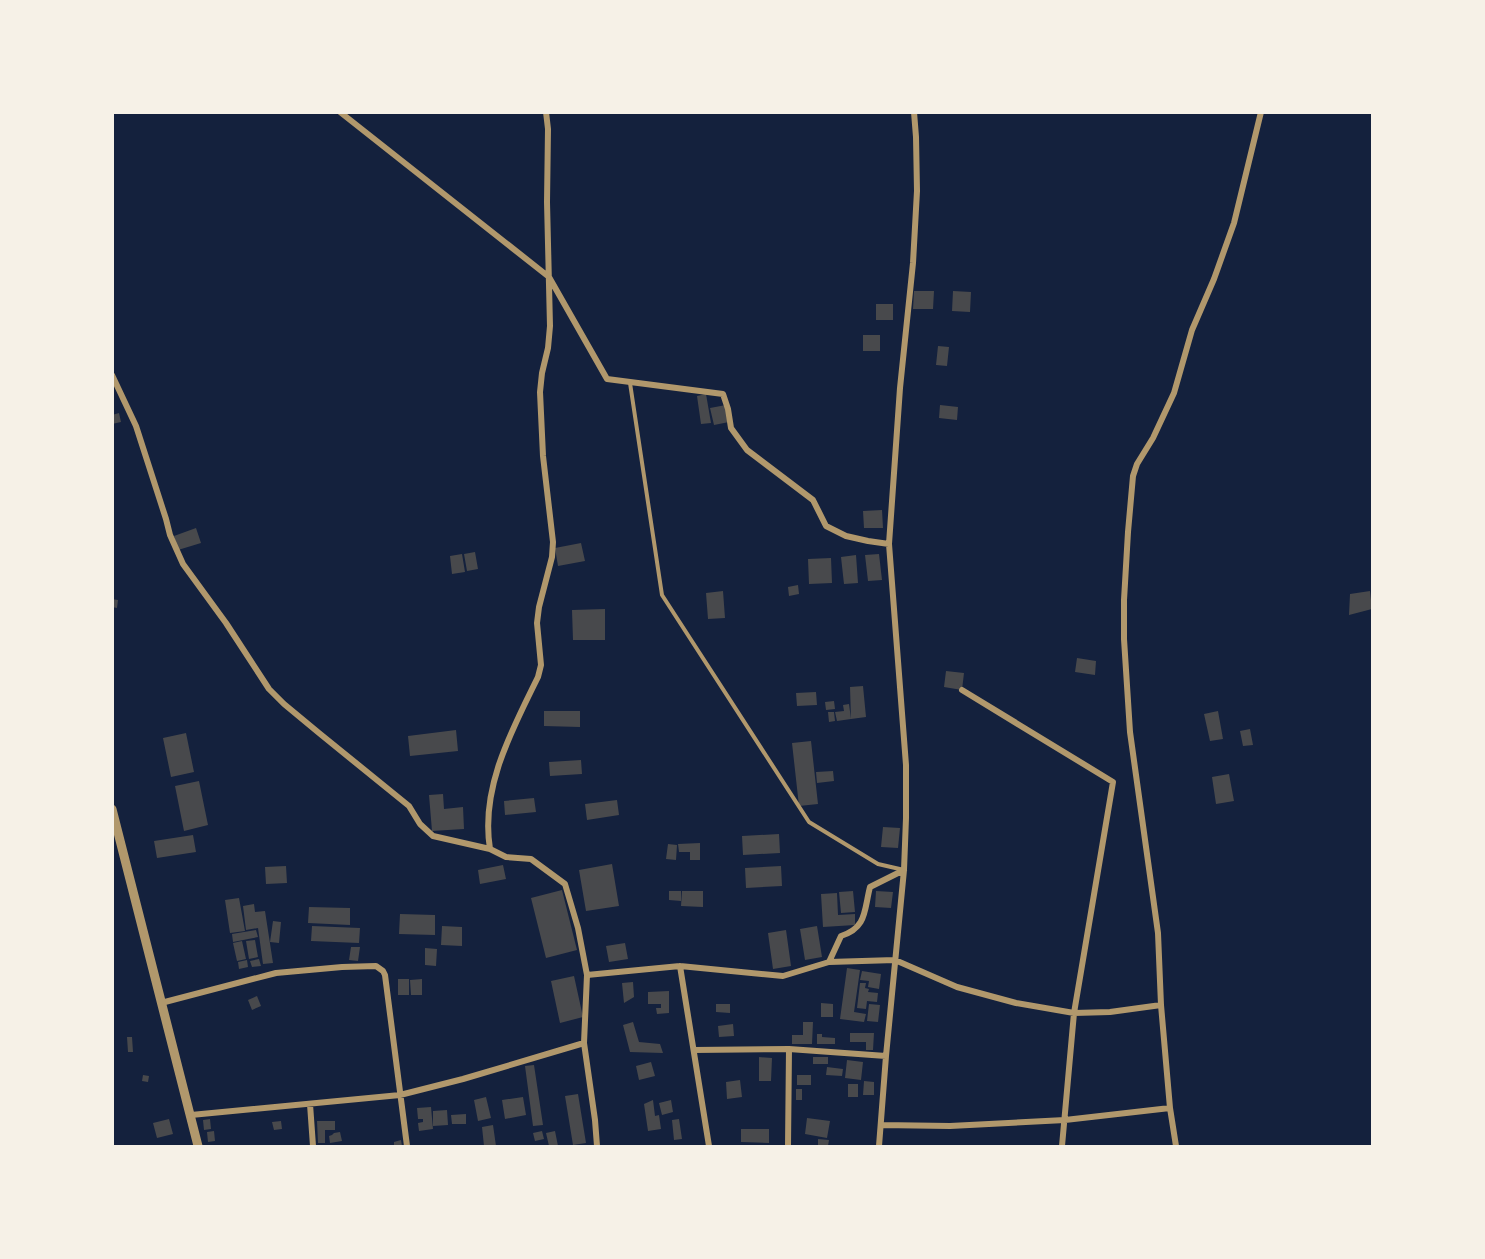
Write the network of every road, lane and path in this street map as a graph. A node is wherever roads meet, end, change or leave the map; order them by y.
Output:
1 (340, 112) edge
2 (546, 112) edge
3 (914, 112) edge
4 (1261, 112) edge
5 (549, 277) junction
6 (112, 375) edge
7 (630, 382) junction
8 (889, 544) junction
9 (962, 690) dead end
10 (112, 809) edge
11 (490, 849) junction
12 (904, 870) junction
13 (895, 960) junction
14 (829, 962) junction
15 (680, 966) junction
16 (587, 975) junction
17 (161, 1003) junction
18 (1161, 1005) junction
19 (1074, 1013) junction
20 (584, 1043) junction
21 (789, 1049) junction
22 (693, 1050) junction
23 (885, 1056) junction
24 (400, 1095) junction
25 (310, 1104) junction
26 (1170, 1108) junction
27 (191, 1115) junction
28 (1065, 1120) junction
29 (880, 1125) junction
30 (198, 1146) edge
31 (312, 1146) edge
32 (407, 1146) edge
33 (597, 1146) edge
34 (709, 1146) edge
35 (788, 1146) edge
36 (879, 1146) edge
37 (1062, 1146) edge
38 (1176, 1146) edge

1 - 5 street
2 - 5 street
3 - 8 street
4 - 18 street
5 - 7 street
5 - 11 street
6 - 11 street
7 - 8 street
7 - 12 lane
8 - 12 street
9 - 19 street
10 - 17 street
11 - 16 street
12 - 13 street
12 - 14 street
13 - 14 street
13 - 19 street
13 - 23 street
14 - 15 street
15 - 16 street
15 - 22 street
16 - 20 street
17 - 24 street
17 - 27 street
18 - 19 street
18 - 26 street
19 - 28 street
20 - 24 street
20 - 33 street
21 - 22 street
21 - 23 street
21 - 35 street
22 - 34 street
23 - 29 street
24 - 25 street
24 - 32 street
25 - 27 street
25 - 31 street
26 - 28 street
26 - 38 street
27 - 30 street
28 - 29 street
28 - 37 street
29 - 36 street

